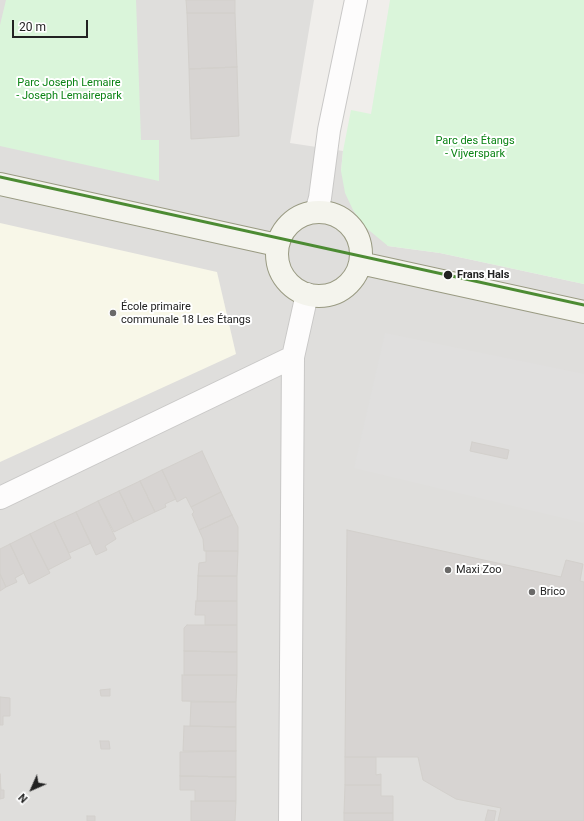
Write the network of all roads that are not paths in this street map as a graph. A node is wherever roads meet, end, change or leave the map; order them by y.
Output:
1 (356, 0) edge
2 (0, 184) edge
3 (316, 212) junction
4 (277, 245) junction
5 (360, 262) junction
6 (307, 294) junction
7 (584, 312) edge
8 (293, 357) junction
9 (0, 498) edge
10 (290, 821) edge

1 - 3 street
2 - 4 street
3 - 4 street
3 - 5 street
4 - 6 street
5 - 6 street
5 - 7 street
6 - 8 street
8 - 9 street
8 - 10 street

